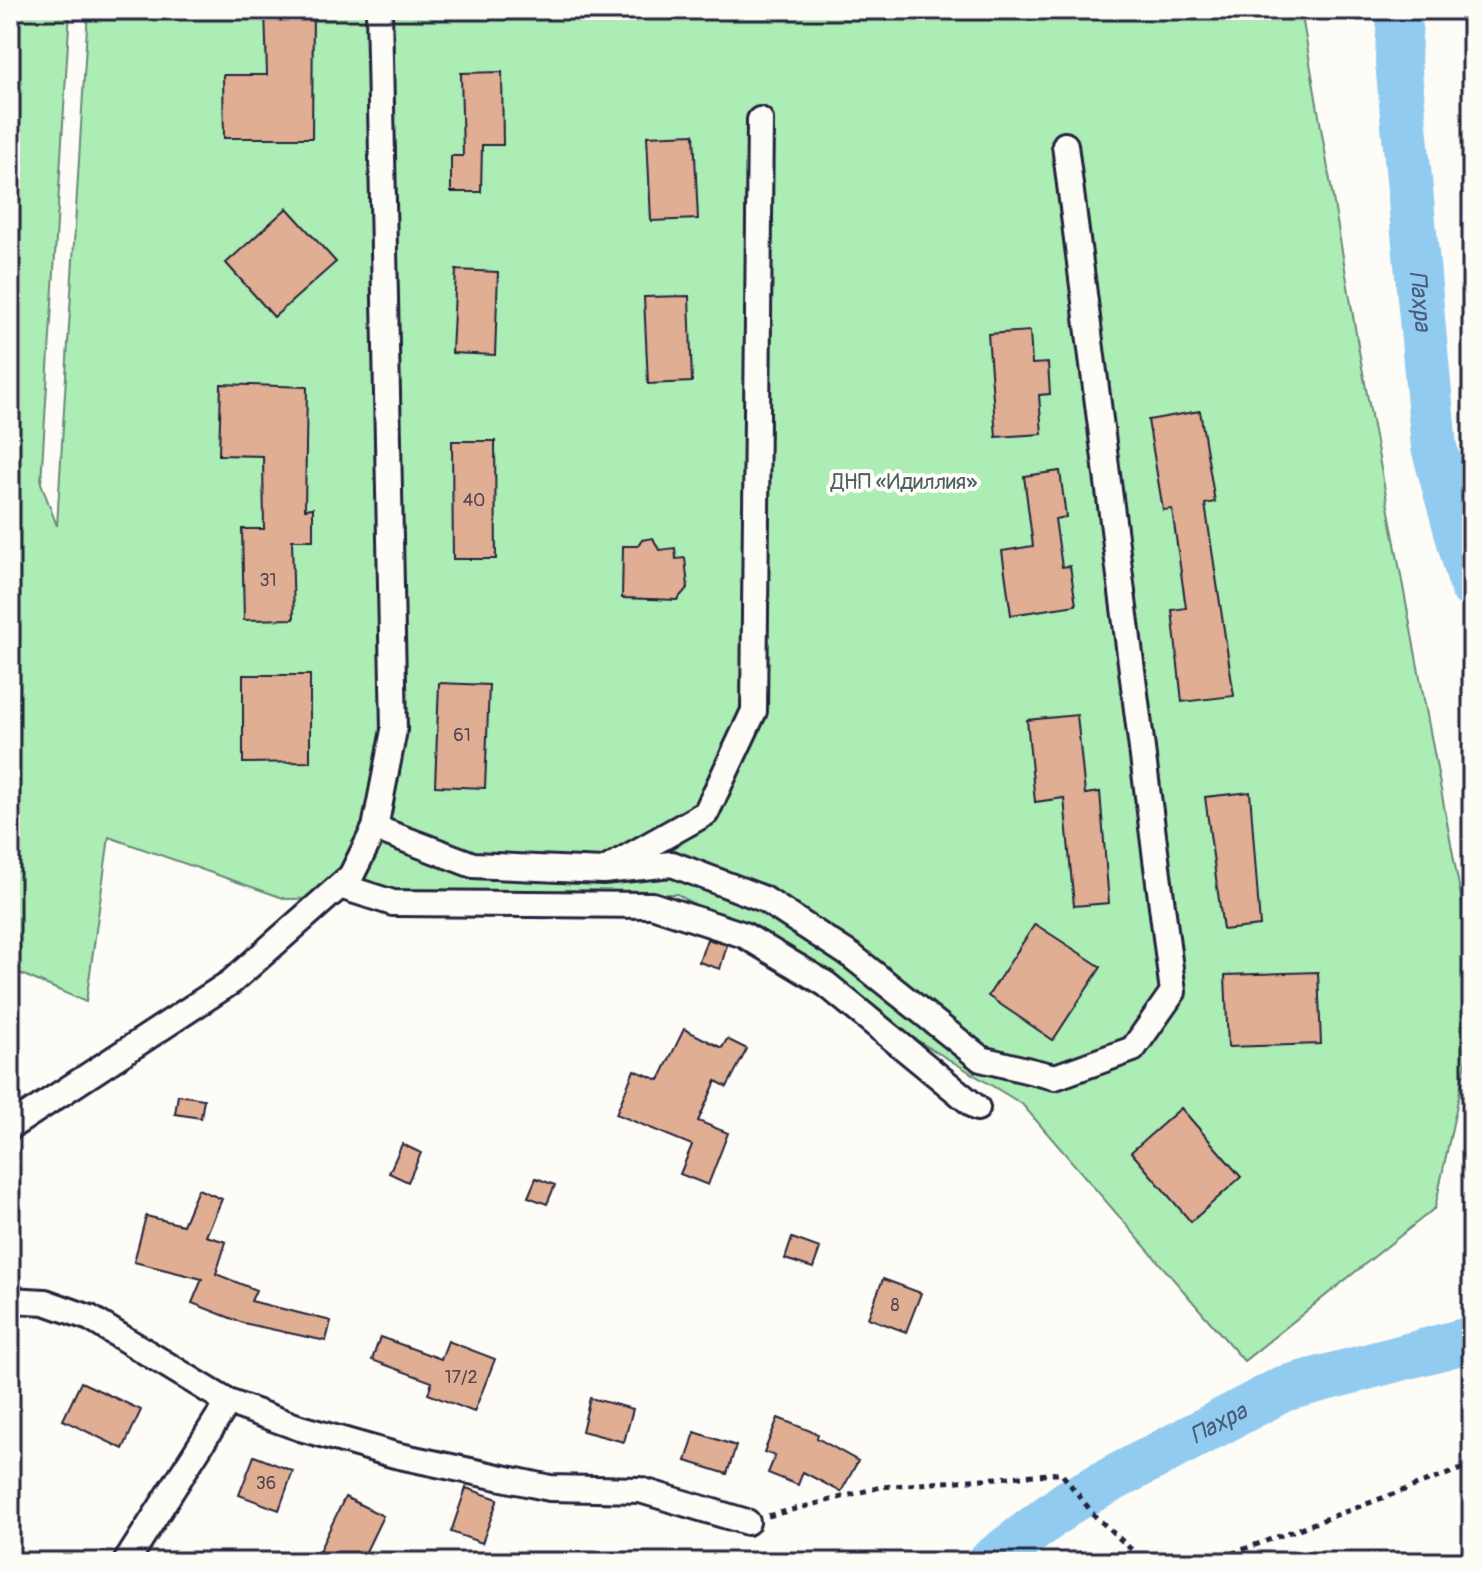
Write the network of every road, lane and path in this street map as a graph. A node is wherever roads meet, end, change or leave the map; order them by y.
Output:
1 (379, 10) edge
2 (760, 120) dead end
3 (1065, 145) dead end
4 (375, 828) junction
5 (603, 871) junction
6 (340, 886) junction
7 (977, 1108) dead end
8 (10, 1127) edge
9 (10, 1300) edge
10 (228, 1402) junction
11 (1472, 1465) edge
12 (747, 1522) joint
13 (126, 1562) edge
14 (1145, 1562) edge
15 (1209, 1562) edge

1 - 4 street
2 - 5 street
3 - 5 street
4 - 5 street
4 - 6 street
6 - 7 street
6 - 8 street
9 - 10 street
10 - 12 street
10 - 13 street
11 - 15 path
12 - 14 path

